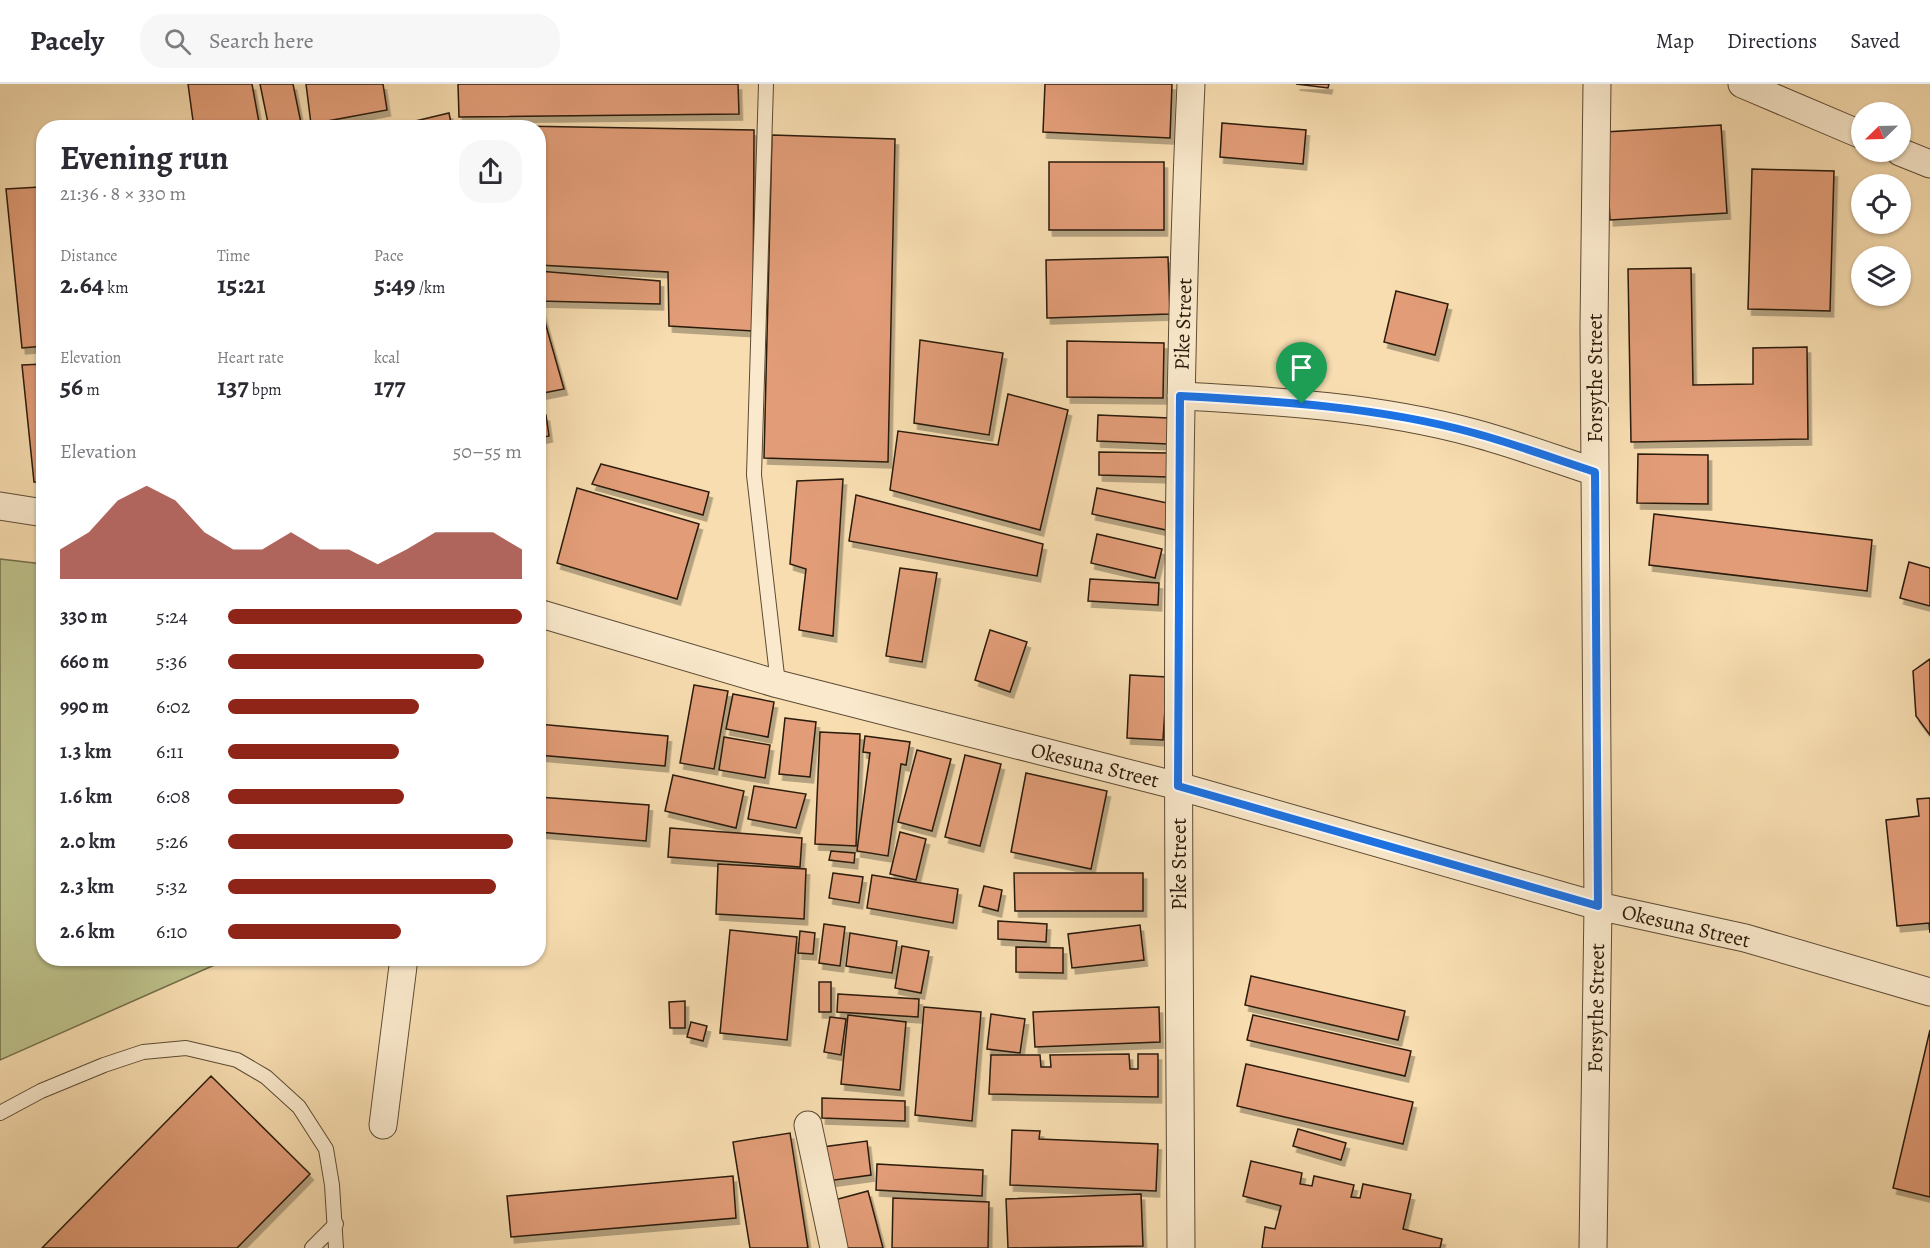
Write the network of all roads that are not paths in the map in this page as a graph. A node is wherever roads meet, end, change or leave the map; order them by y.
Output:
1 (766, 84) edge
2 (1191, 84) edge
3 (1597, 84) edge
4 (1742, 84) edge
5 (1851, 130) edge
6 (1911, 156) edge
7 (1930, 164) edge
8 (1180, 396) junction
9 (1595, 472) junction
10 (0, 506) edge
11 (36, 512) edge
12 (546, 615) edge
13 (778, 684) junction
14 (1178, 786) junction
15 (1598, 906) junction
16 (403, 966) edge
17 (1930, 992) edge
18 (0, 1113) edge
19 (383, 1125) dead end
20 (807, 1125) dead end
21 (336, 1224) junction
22 (312, 1248) edge
23 (336, 1248) edge
24 (834, 1248) edge
25 (1181, 1248) edge
26 (1593, 1248) edge

1 - 13 lane
2 - 8 street, Pike Street
3 - 9 street, Forsythe Street
4 - 5 street
6 - 7 street
8 - 9 street
8 - 14 street, Pike Street
9 - 15 street, Forsythe Street
10 - 11 street
12 - 13 street, Okesuna Street
13 - 14 street, Okesuna Street
14 - 15 street, Okesuna Street
14 - 25 street, Pike Street
15 - 17 street, Okesuna Street
15 - 26 street, Forsythe Street
16 - 19 street
18 - 21 lane
20 - 24 street
21 - 22 lane
21 - 23 lane

